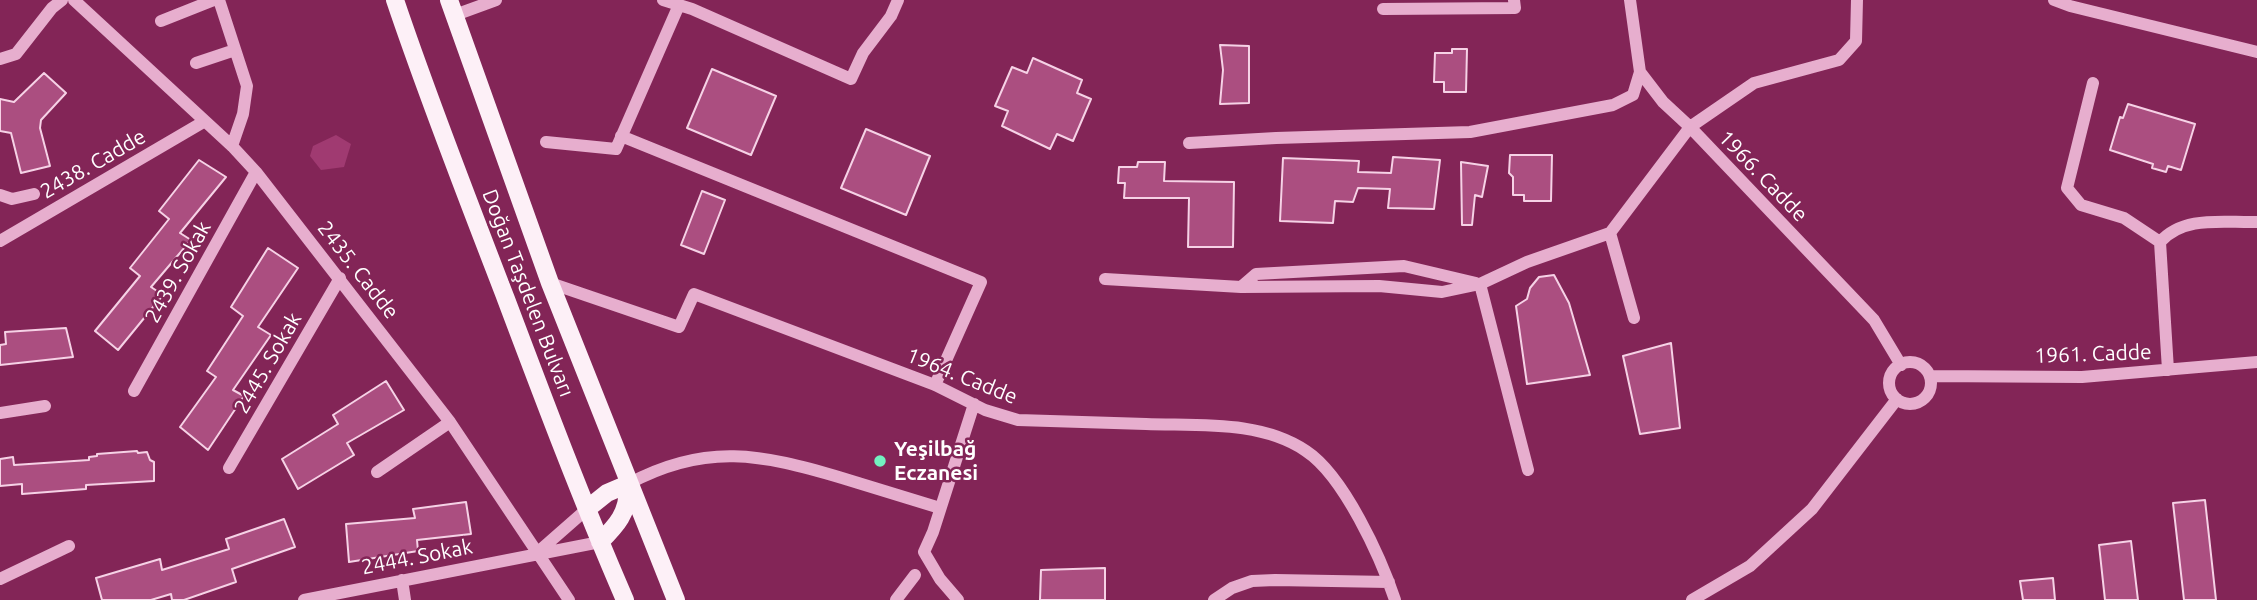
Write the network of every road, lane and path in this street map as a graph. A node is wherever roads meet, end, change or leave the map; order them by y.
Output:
1 (62, 0) edge
2 (74, 0) edge
3 (217, 0) edge
4 (395, 0) edge
5 (496, 0) edge
6 (663, 0) edge
7 (898, 0) edge
8 (1514, 0) edge
9 (1630, 0) edge
10 (1857, 0) edge
11 (2054, 0) edge
12 (679, 5) junction
13 (695, 5) edge
14 (1427, 5) edge
15 (452, 7) edge
16 (1383, 9) dead end
17 (161, 22) dead end
18 (235, 50) junction
19 (2257, 52) edge
20 (0, 59) edge
21 (196, 63) dead end
22 (0, 72) edge
23 (1640, 72) junction
24 (2093, 83) dead end
25 (205, 121) junction
26 (1690, 127) junction
27 (621, 136) junction
28 (546, 142) dead end
29 (1189, 143) dead end
30 (232, 146) junction
31 (256, 172) junction
32 (34, 194) dead end
33 (0, 195) edge
34 (2257, 222) edge
35 (1610, 233) junction
36 (1, 238) edge
37 (2160, 243) junction
38 (340, 278) junction
39 (1105, 279) dead end
40 (550, 283) junction
41 (1480, 284) junction
42 (1241, 287) junction
43 (1634, 318) dead end
44 (2257, 362) edge
45 (1901, 365) junction
46 (2168, 370) junction
47 (1930, 376) junction
48 (935, 385) junction
49 (134, 391) dead end
50 (1897, 399) junction
51 (974, 404) junction
52 (45, 406) dead end
53 (0, 413) edge
54 (450, 422) junction
55 (229, 468) dead end
56 (1528, 470) dead end
57 (377, 472) dead end
58 (628, 484) junction
59 (940, 508) junction
60 (587, 509) junction
61 (600, 542) junction
62 (69, 546) dead end
63 (538, 553) junction
64 (915, 575) dead end
65 (0, 579) edge
66 (402, 580) junction
67 (1389, 582) junction
68 (314, 599) edge
69 (405, 600) edge
70 (569, 600) edge
71 (625, 600) edge
72 (676, 600) edge
73 (896, 600) edge
74 (958, 600) edge
75 (1214, 600) edge
76 (1395, 600) edge
77 (1692, 600) edge

1 - 20 street
2 - 25 street, 2435. Cadde
3 - 17 street
3 - 18 street
4 - 60 main road, Doğan Taşdelen Bulvarı
5 - 15 street
6 - 12 street
7 - 13 street
8 - 14 street
9 - 23 street, 1966. Cadde
10 - 26 street
11 - 19 street
12 - 13 street
12 - 27 street
14 - 16 street
15 - 40 main road, Doğan Taşdelen Bulvarı
18 - 21 street
18 - 30 street
20 - 22 street
23 - 26 street, 1966. Cadde
23 - 29 street
24 - 37 street
25 - 30 street, 2435. Cadde
25 - 36 street, 2438. Cadde
26 - 35 street
26 - 45 street, 1966. Cadde
27 - 28 street
27 - 48 street
30 - 31 street, 2435. Cadde
31 - 38 street, 2435. Cadde
31 - 49 street, 2439. Sokak
32 - 33 street
34 - 37 street
35 - 41 street
35 - 43 street
37 - 46 street
38 - 54 street, 2435. Cadde
38 - 55 street, 2445. Sokak
39 - 42 street
40 - 48 street, 1964. Cadde
40 - 58 main road, Doğan Taşdelen Bulvarı
41 - 42 street
41 - 42 street
41 - 56 street
44 - 46 street, 1961. Cadde
45 - 47 street
45 - 50 street
46 - 47 street, 1961. Cadde
47 - 50 street
48 - 51 street, 1964. Cadde
50 - 77 street
51 - 59 street
51 - 67 street, 1964. Cadde
52 - 53 street
54 - 57 street
54 - 63 street, 2435. Cadde
58 - 59 street
58 - 60 main road
58 - 61 main road
58 - 72 main road, Doğan Taşdelen Bulvarı
59 - 74 street
60 - 61 main road, Doğan Taşdelen Bulvarı
60 - 63 street
61 - 63 street, 2444. Sokak
61 - 71 main road, Doğan Taşdelen Bulvarı
62 - 65 street
63 - 66 street, 2444. Sokak
63 - 70 street, 2435. Cadde
64 - 73 street
66 - 68 street, 2444. Sokak
66 - 69 street
67 - 75 street
67 - 76 street, 1964. Cadde

